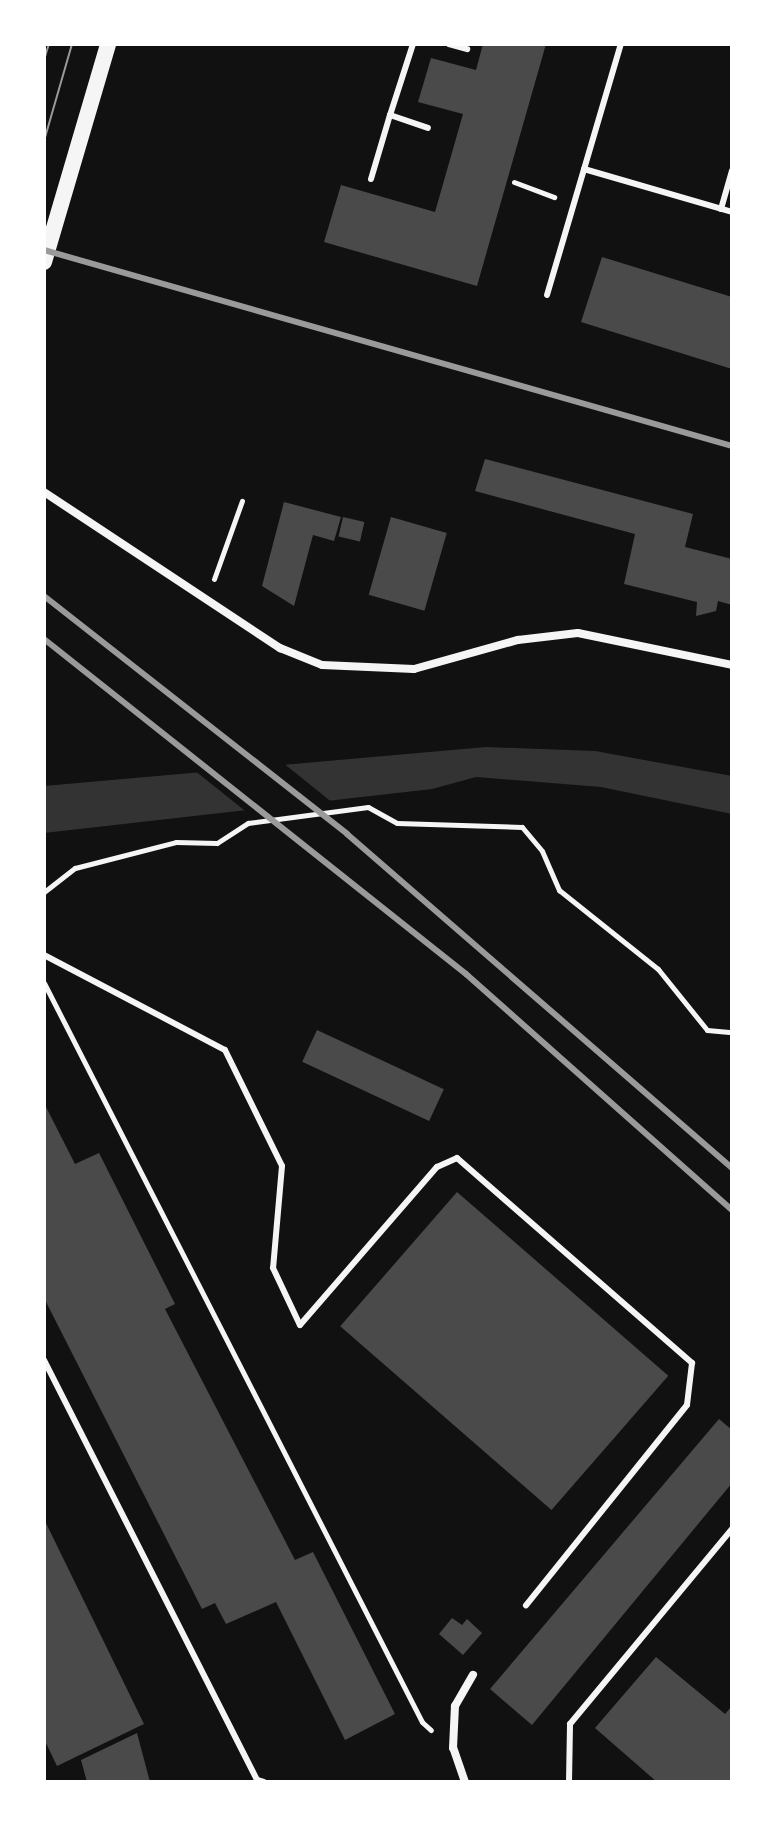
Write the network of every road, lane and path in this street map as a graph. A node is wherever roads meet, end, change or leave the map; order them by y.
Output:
1 (108, 44) edge
2 (413, 44) edge
3 (449, 44) edge
4 (621, 44) edge
5 (467, 49) dead end
6 (390, 115) junction
7 (428, 128) dead end
8 (584, 169) junction
9 (732, 171) edge
10 (371, 179) dead end
11 (514, 182) dead end
12 (574, 205) junction
13 (721, 209) junction
14 (732, 212) edge
15 (44, 262) edge
16 (547, 295) dead end
17 (44, 492) edge
18 (242, 501) dead end
19 (207, 598) junction
20 (732, 665) edge
21 (44, 892) edge
22 (44, 955) edge
23 (44, 983) edge
24 (732, 1032) edge
25 (44, 1360) edge
26 (732, 1529) edge
27 (526, 1605) dead end
28 (473, 1675) dead end
29 (453, 1748) junction
30 (264, 1782) edge
31 (465, 1782) edge
32 (569, 1782) edge

1 - 15 main road
2 - 6 lane
3 - 5 lane
4 - 8 lane
6 - 7 lane
6 - 10 lane
8 - 12 lane
8 - 13 lane
9 - 13 lane
11 - 12 path
12 - 16 lane
13 - 14 lane
17 - 19 street
18 - 19 path
19 - 20 street
21 - 24 path
22 - 27 lane
23 - 29 path
25 - 30 lane
26 - 32 lane
28 - 29 street
29 - 31 street

